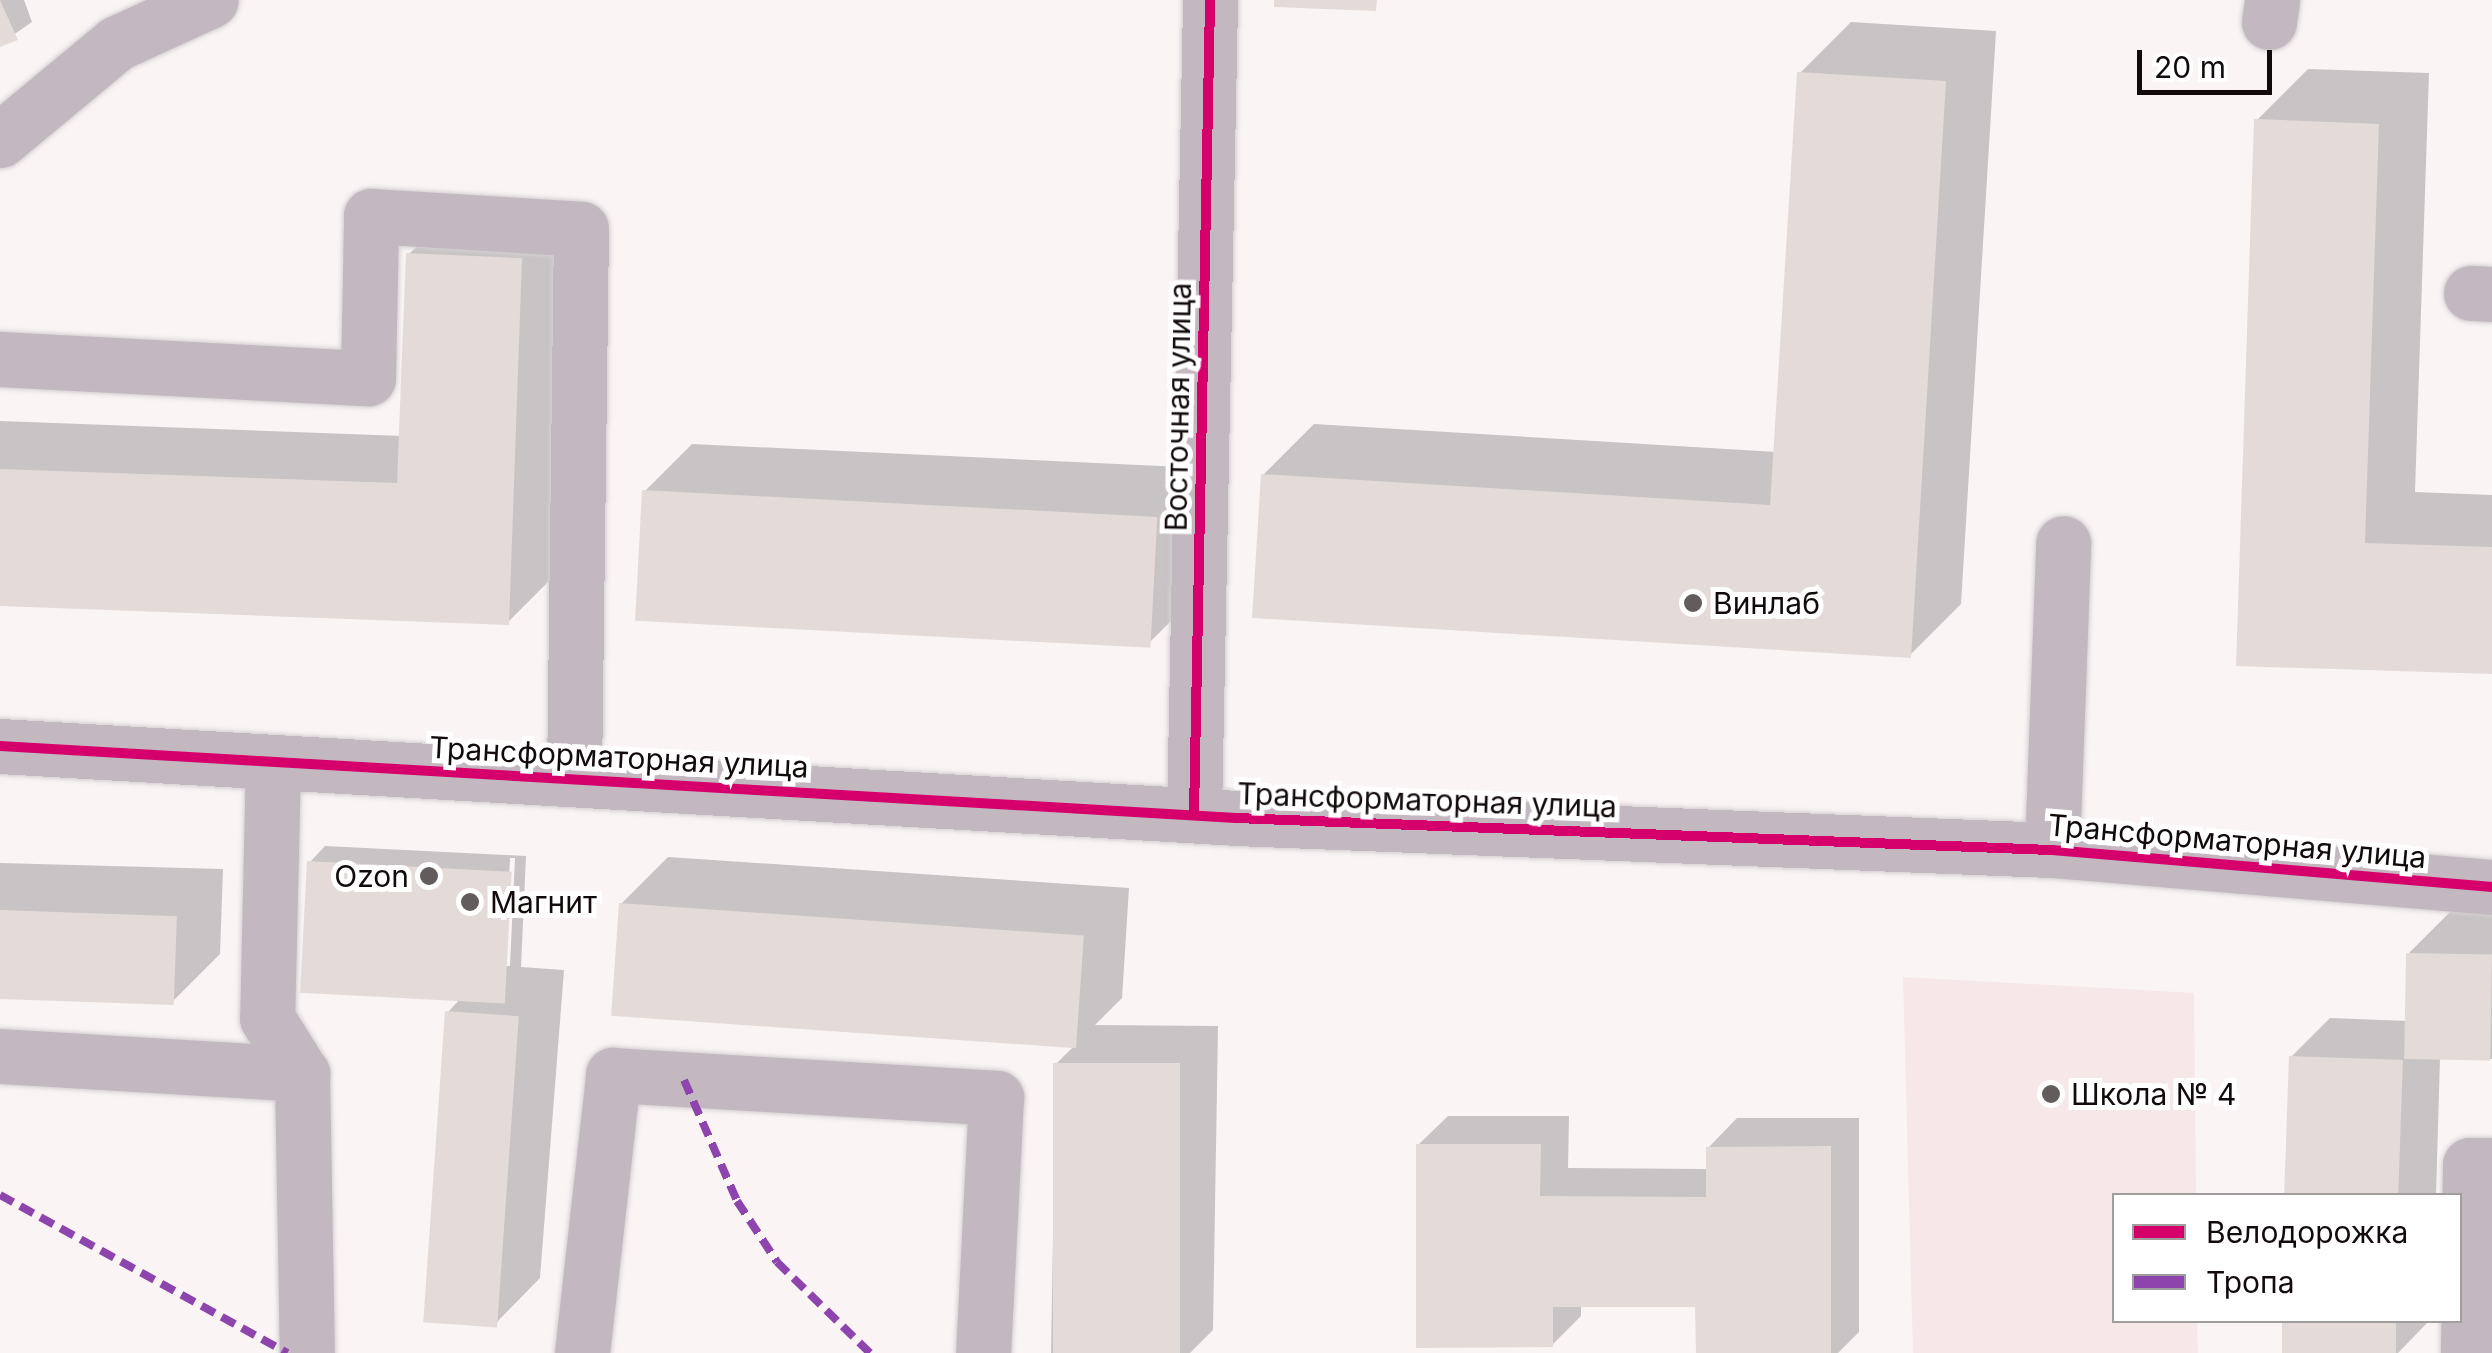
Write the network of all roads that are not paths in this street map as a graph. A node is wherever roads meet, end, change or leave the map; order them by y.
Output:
1 (210, 0) edge
2 (1210, 0) edge
3 (112, 22) edge
4 (0, 140) edge
5 (0, 359) edge
6 (2063, 542) dead end
7 (0, 746) edge
8 (272, 762) junction
9 (574, 779) junction
10 (1194, 814) junction
11 (2052, 850) junction
12 (2492, 887) edge
13 (0, 1056) edge
14 (302, 1074) junction
15 (2492, 1165) edge
16 (307, 1353) edge
17 (582, 1353) edge
18 (983, 1353) edge
19 (2468, 1353) edge

1 - 3 street
2 - 10 street, Восточная улица
3 - 4 street
5 - 9 street
6 - 11 street
7 - 8 street, Трансформаторная улица
8 - 9 street, Трансформаторная улица
8 - 14 street
9 - 10 street, Трансформаторная улица
10 - 11 street, Трансформаторная улица
11 - 12 street, Трансформаторная улица
13 - 14 street
14 - 16 street
15 - 19 street
17 - 18 street

